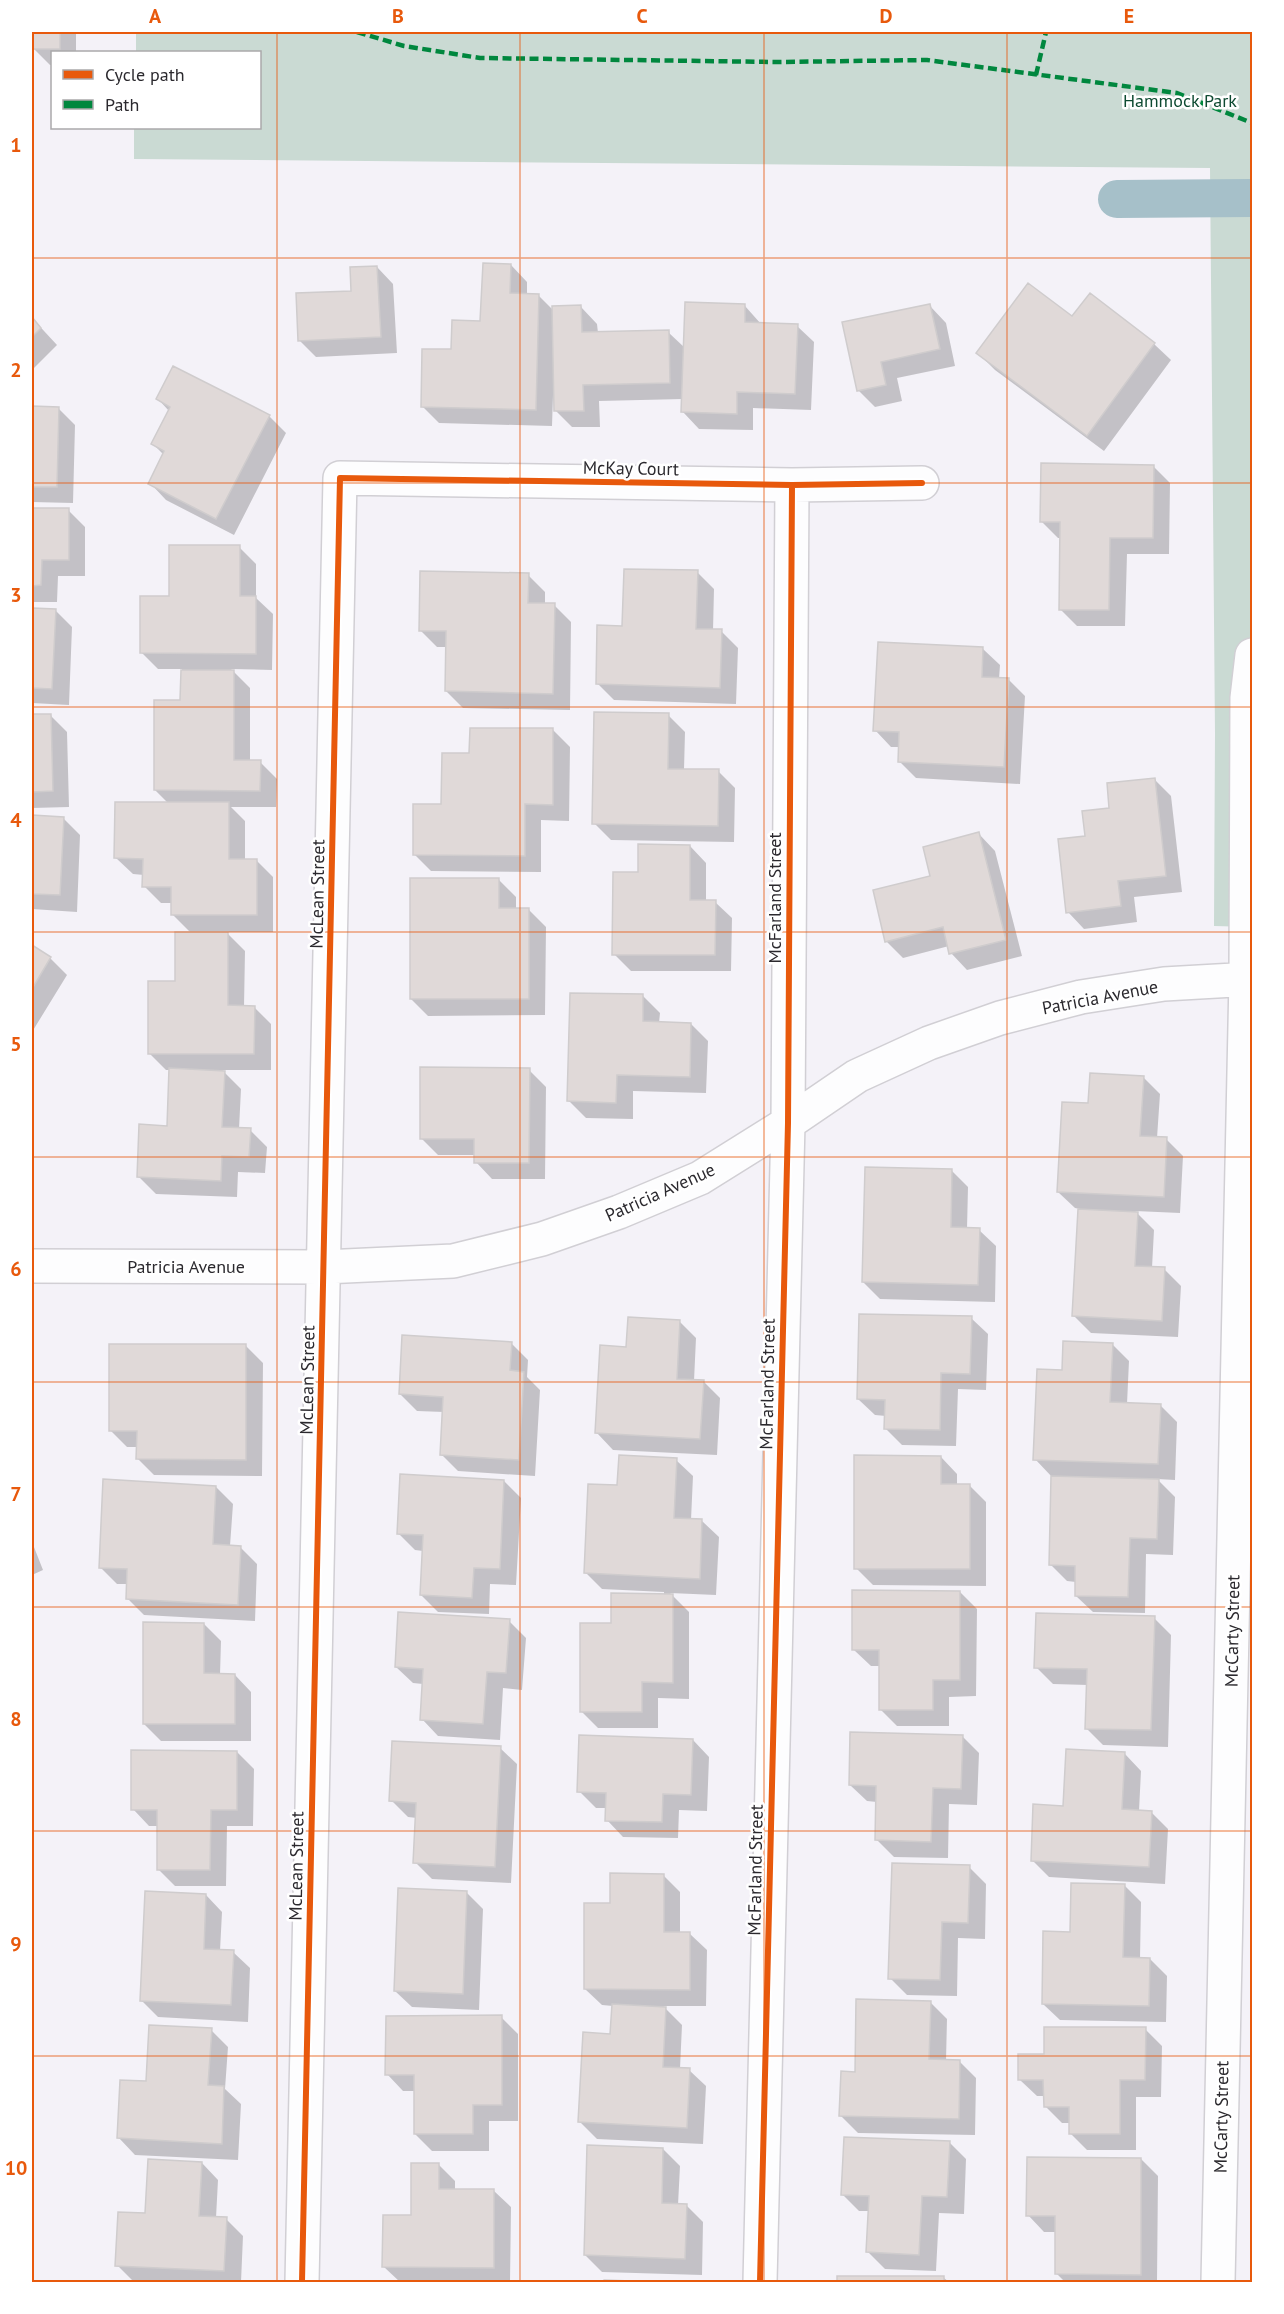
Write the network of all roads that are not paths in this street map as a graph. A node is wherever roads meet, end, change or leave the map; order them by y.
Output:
1 (340, 478) joint
2 (922, 483) dead end
3 (792, 485) junction
4 (1252, 655) edge
5 (1250, 979) edge
6 (788, 1123) junction
7 (32, 1266) edge
8 (324, 1267) junction
9 (302, 2283) edge
10 (760, 2283) edge
11 (1218, 2283) edge

1 - 3 street, McKay Court
1 - 8 street, McLean Street
2 - 3 street, McKay Court
3 - 6 street, McFarland Street
4 - 5 street, McCarty Street
5 - 6 street, Patricia Avenue
5 - 11 street, McCarty Street
6 - 8 street, Patricia Avenue
6 - 10 street, McFarland Street
7 - 8 street, Patricia Avenue
8 - 9 street, McLean Street

